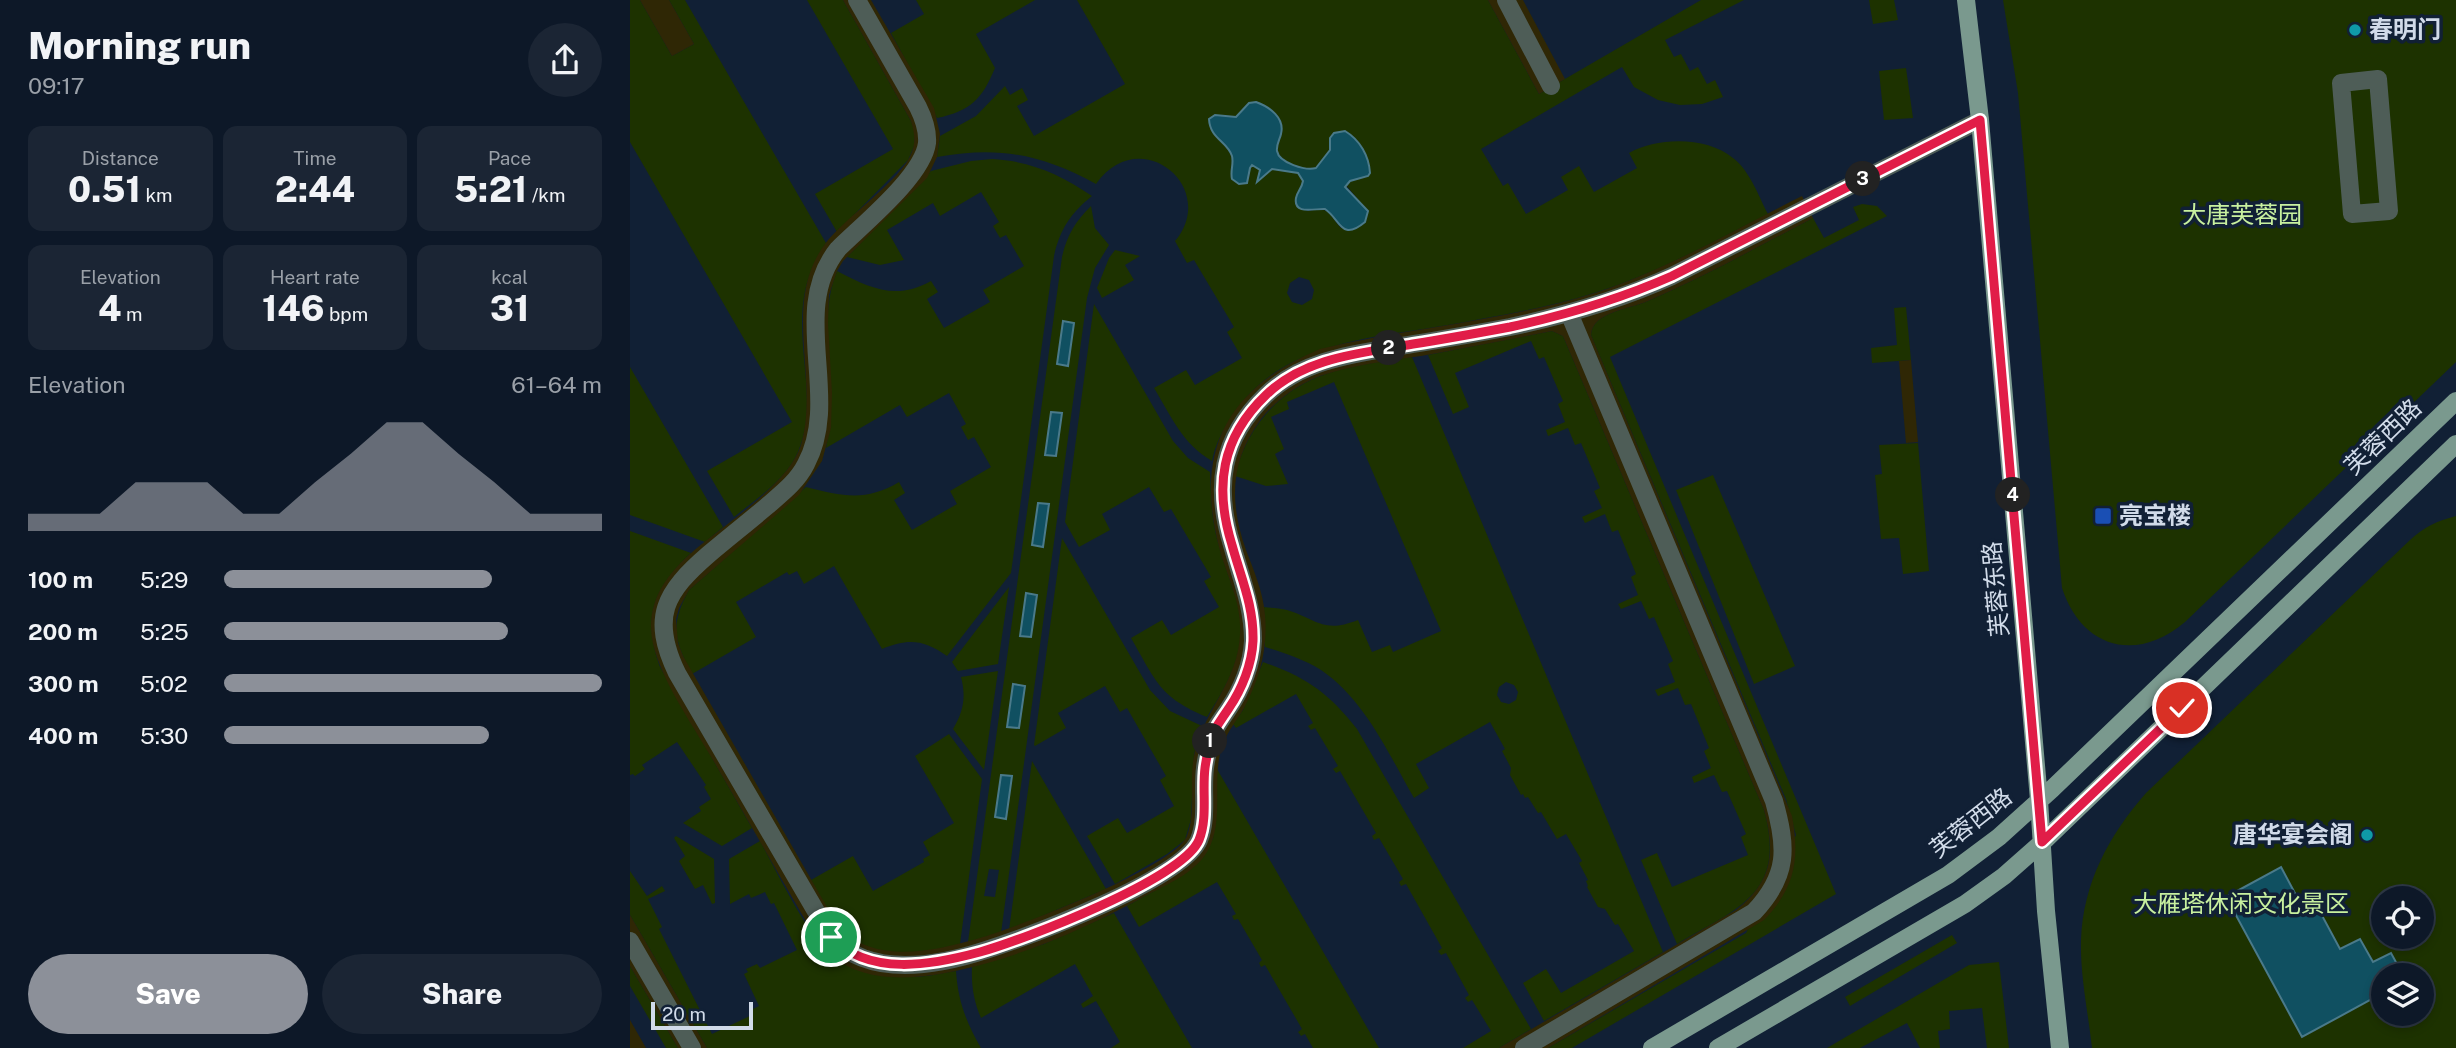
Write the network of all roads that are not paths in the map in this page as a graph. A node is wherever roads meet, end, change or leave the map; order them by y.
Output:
1 (857, 0) edge
2 (1506, 0) edge
3 (1966, 0) edge
4 (1552, 86) dead end
5 (1980, 120) junction
6 (2389, 211) joint
7 (1569, 313) junction
8 (2456, 401) edge
9 (2456, 444) edge
10 (2039, 800) junction
11 (2042, 842) junction
12 (630, 941) edge
13 (692, 1048) edge
14 (1524, 1048) edge
15 (1652, 1048) edge
16 (1718, 1048) edge
17 (2060, 1048) edge

1 - 7 street
2 - 4 street
3 - 5 main road, 芙蓉东路
5 - 7 street
5 - 10 main road, 芙蓉东路
6 - 6 street
7 - 14 street
8 - 10 main road, 芙蓉西路
9 - 11 main road
10 - 11 main road, 芙蓉东路
10 - 15 main road, 芙蓉西路
11 - 16 main road
11 - 17 main road, 芙蓉东路
12 - 13 street

